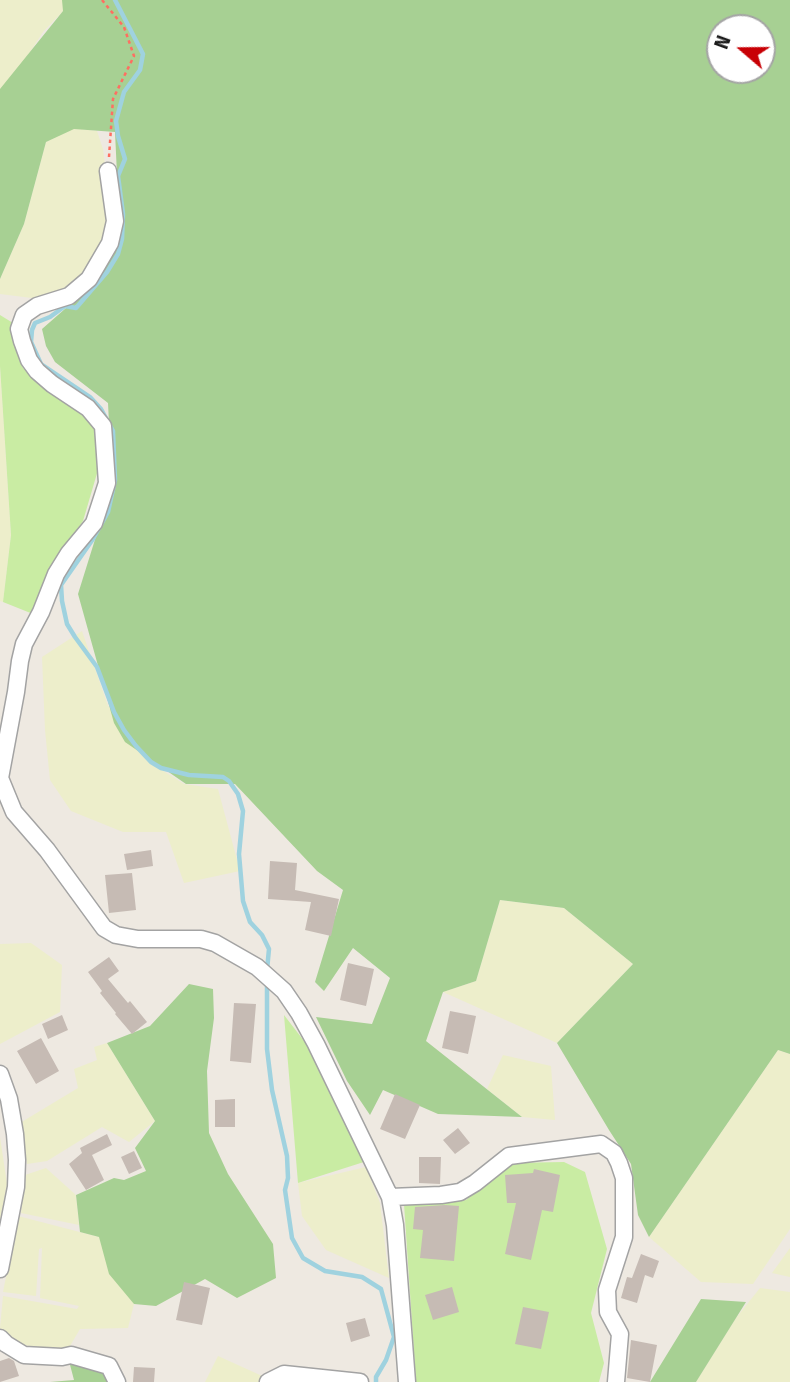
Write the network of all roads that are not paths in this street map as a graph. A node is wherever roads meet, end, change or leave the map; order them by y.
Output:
1 (108, 171) road end
2 (0, 778) edge
3 (0, 1074) edge
4 (390, 1197) junction
5 (0, 1269) edge
6 (0, 1338) edge
7 (117, 1382) edge
8 (268, 1382) edge
9 (360, 1382) edge
10 (407, 1382) edge
11 (616, 1382) edge

1 - 2 street
2 - 4 street
3 - 5 street
4 - 10 street
4 - 11 street
6 - 7 street
8 - 9 street

